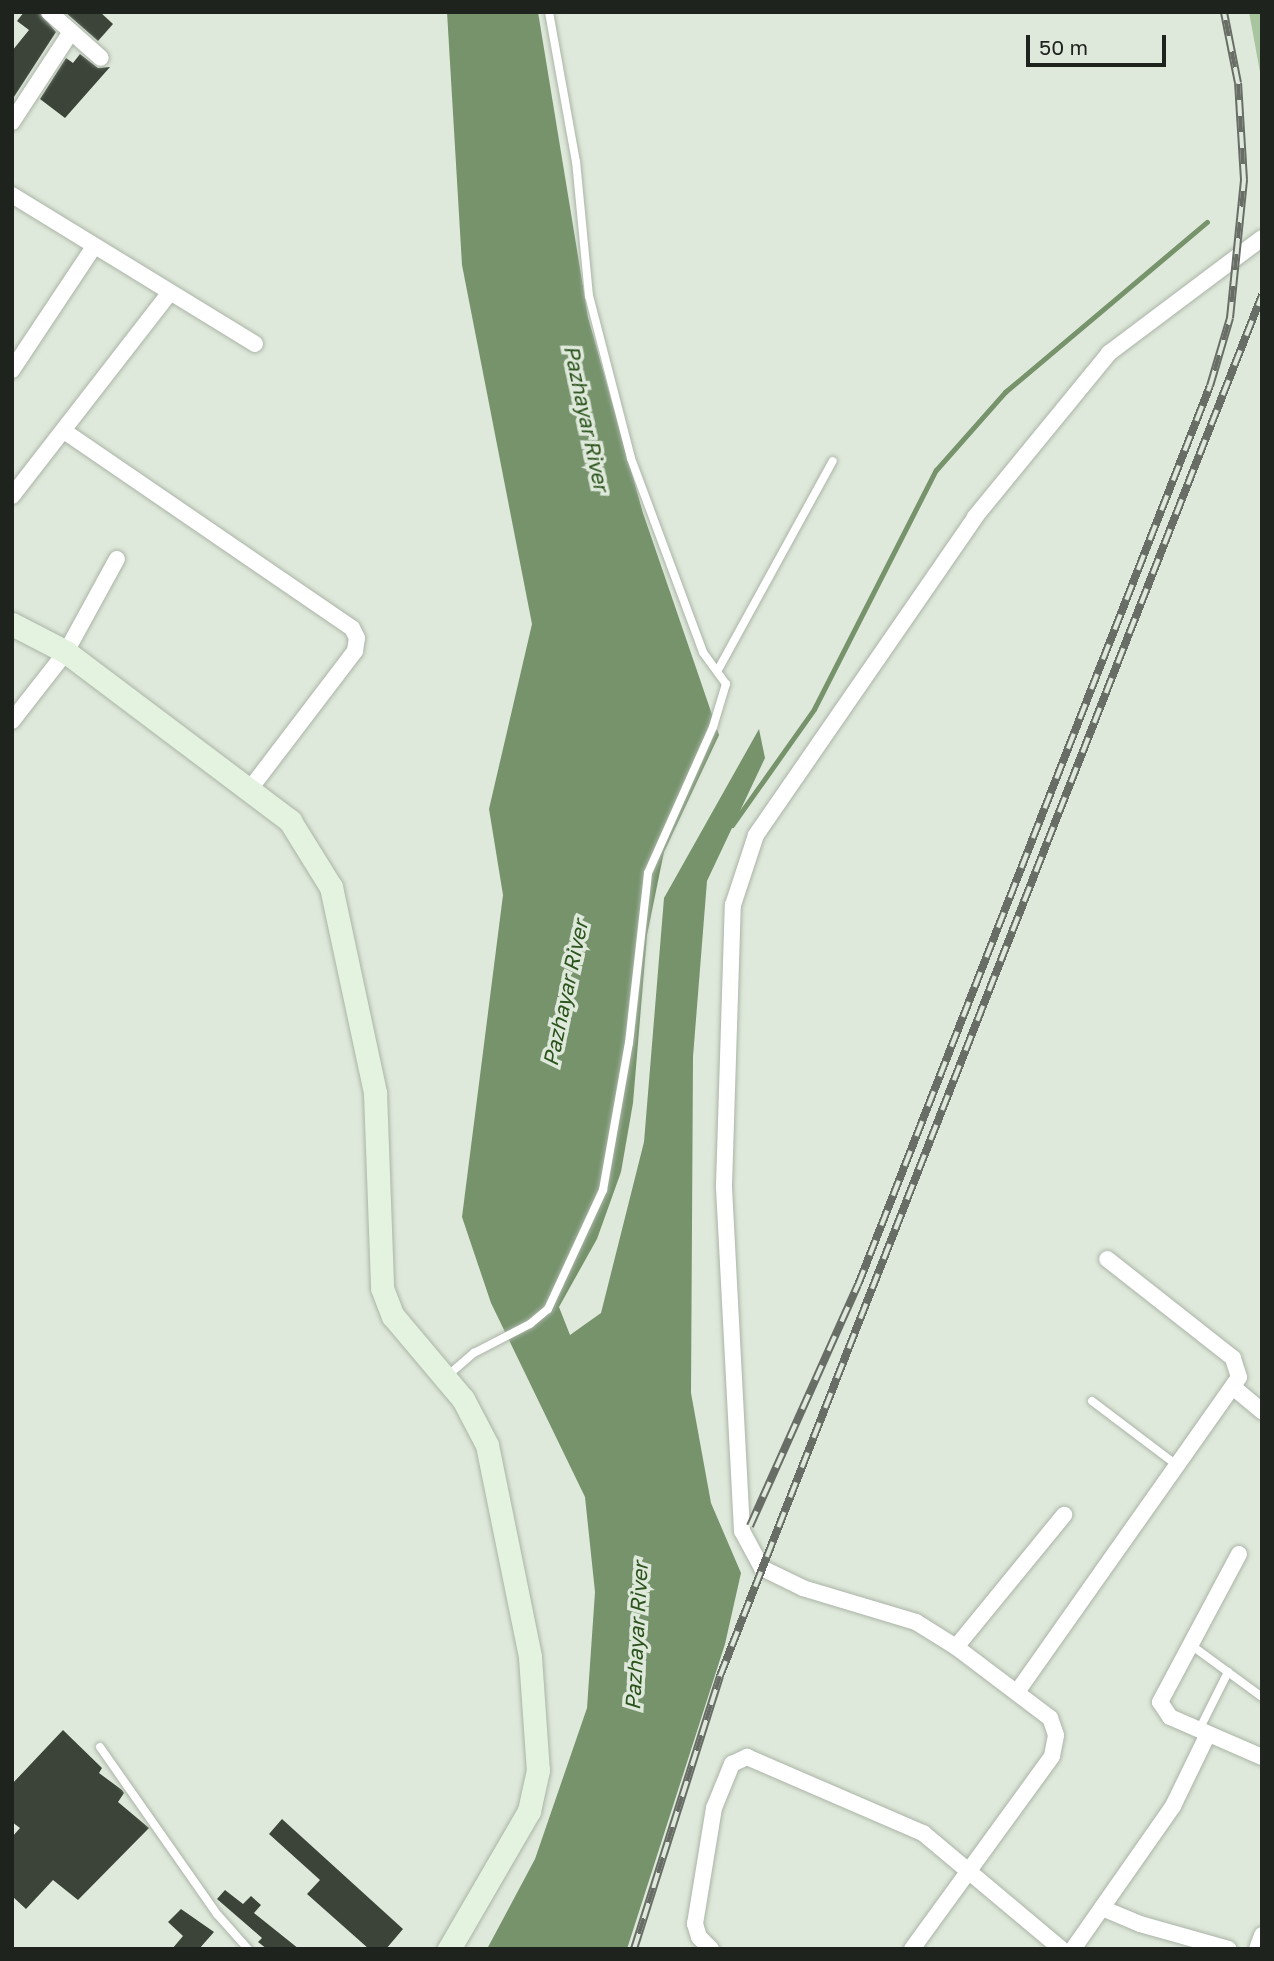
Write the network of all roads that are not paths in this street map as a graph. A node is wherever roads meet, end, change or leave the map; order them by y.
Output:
1 (49, 12) edge
2 (550, 12) edge
3 (71, 32) junction
4 (101, 58) dead end
5 (12, 122) edge
6 (12, 195) edge
7 (1262, 238) edge
8 (93, 248) junction
9 (168, 295) junction
10 (255, 344) dead end
11 (12, 370) edge
12 (64, 431) junction
13 (833, 461) dead end
14 (12, 496) edge
15 (117, 559) dead end
16 (12, 624) edge
17 (66, 652) junction
18 (719, 668) junction
19 (12, 721) edge
20 (249, 790) junction
21 (1107, 1259) dead end
22 (445, 1377) junction
23 (1233, 1387) junction
24 (1092, 1401) dead end
25 (1262, 1411) edge
26 (1178, 1466) junction
27 (1064, 1515) dead end
28 (1239, 1554) dead end
29 (1190, 1644) junction
30 (956, 1647) junction
31 (1228, 1672) junction
32 (1017, 1692) junction
33 (1262, 1697) edge
34 (1203, 1732) junction
35 (100, 1746) dead end
36 (1262, 1758) edge
37 (972, 1871) junction
38 (1102, 1908) junction
39 (1262, 1935) edge
40 (248, 1949) edge
41 (449, 1949) edge
42 (710, 1949) edge
43 (912, 1949) edge
44 (1061, 1949) edge
45 (1073, 1949) edge
46 (1229, 1949) edge
47 (1258, 1949) edge

1 - 3 street
2 - 18 lane
3 - 4 street
3 - 5 street
6 - 8 street
7 - 30 street
8 - 9 street
8 - 11 street
9 - 10 street
9 - 12 street
12 - 14 street
12 - 20 street
13 - 18 lane
15 - 17 street
16 - 17 street
17 - 19 street
17 - 20 street
18 - 22 lane
20 - 22 street
21 - 23 street
22 - 41 street
23 - 25 street
23 - 26 street
24 - 26 lane
26 - 32 street
27 - 30 street
28 - 29 street
29 - 31 lane
29 - 34 street
30 - 32 street
31 - 33 lane
31 - 34 lane
32 - 37 street
34 - 36 street
34 - 38 street
35 - 40 lane
37 - 42 street
37 - 43 street
37 - 44 street
38 - 45 street
38 - 46 street
39 - 47 street

